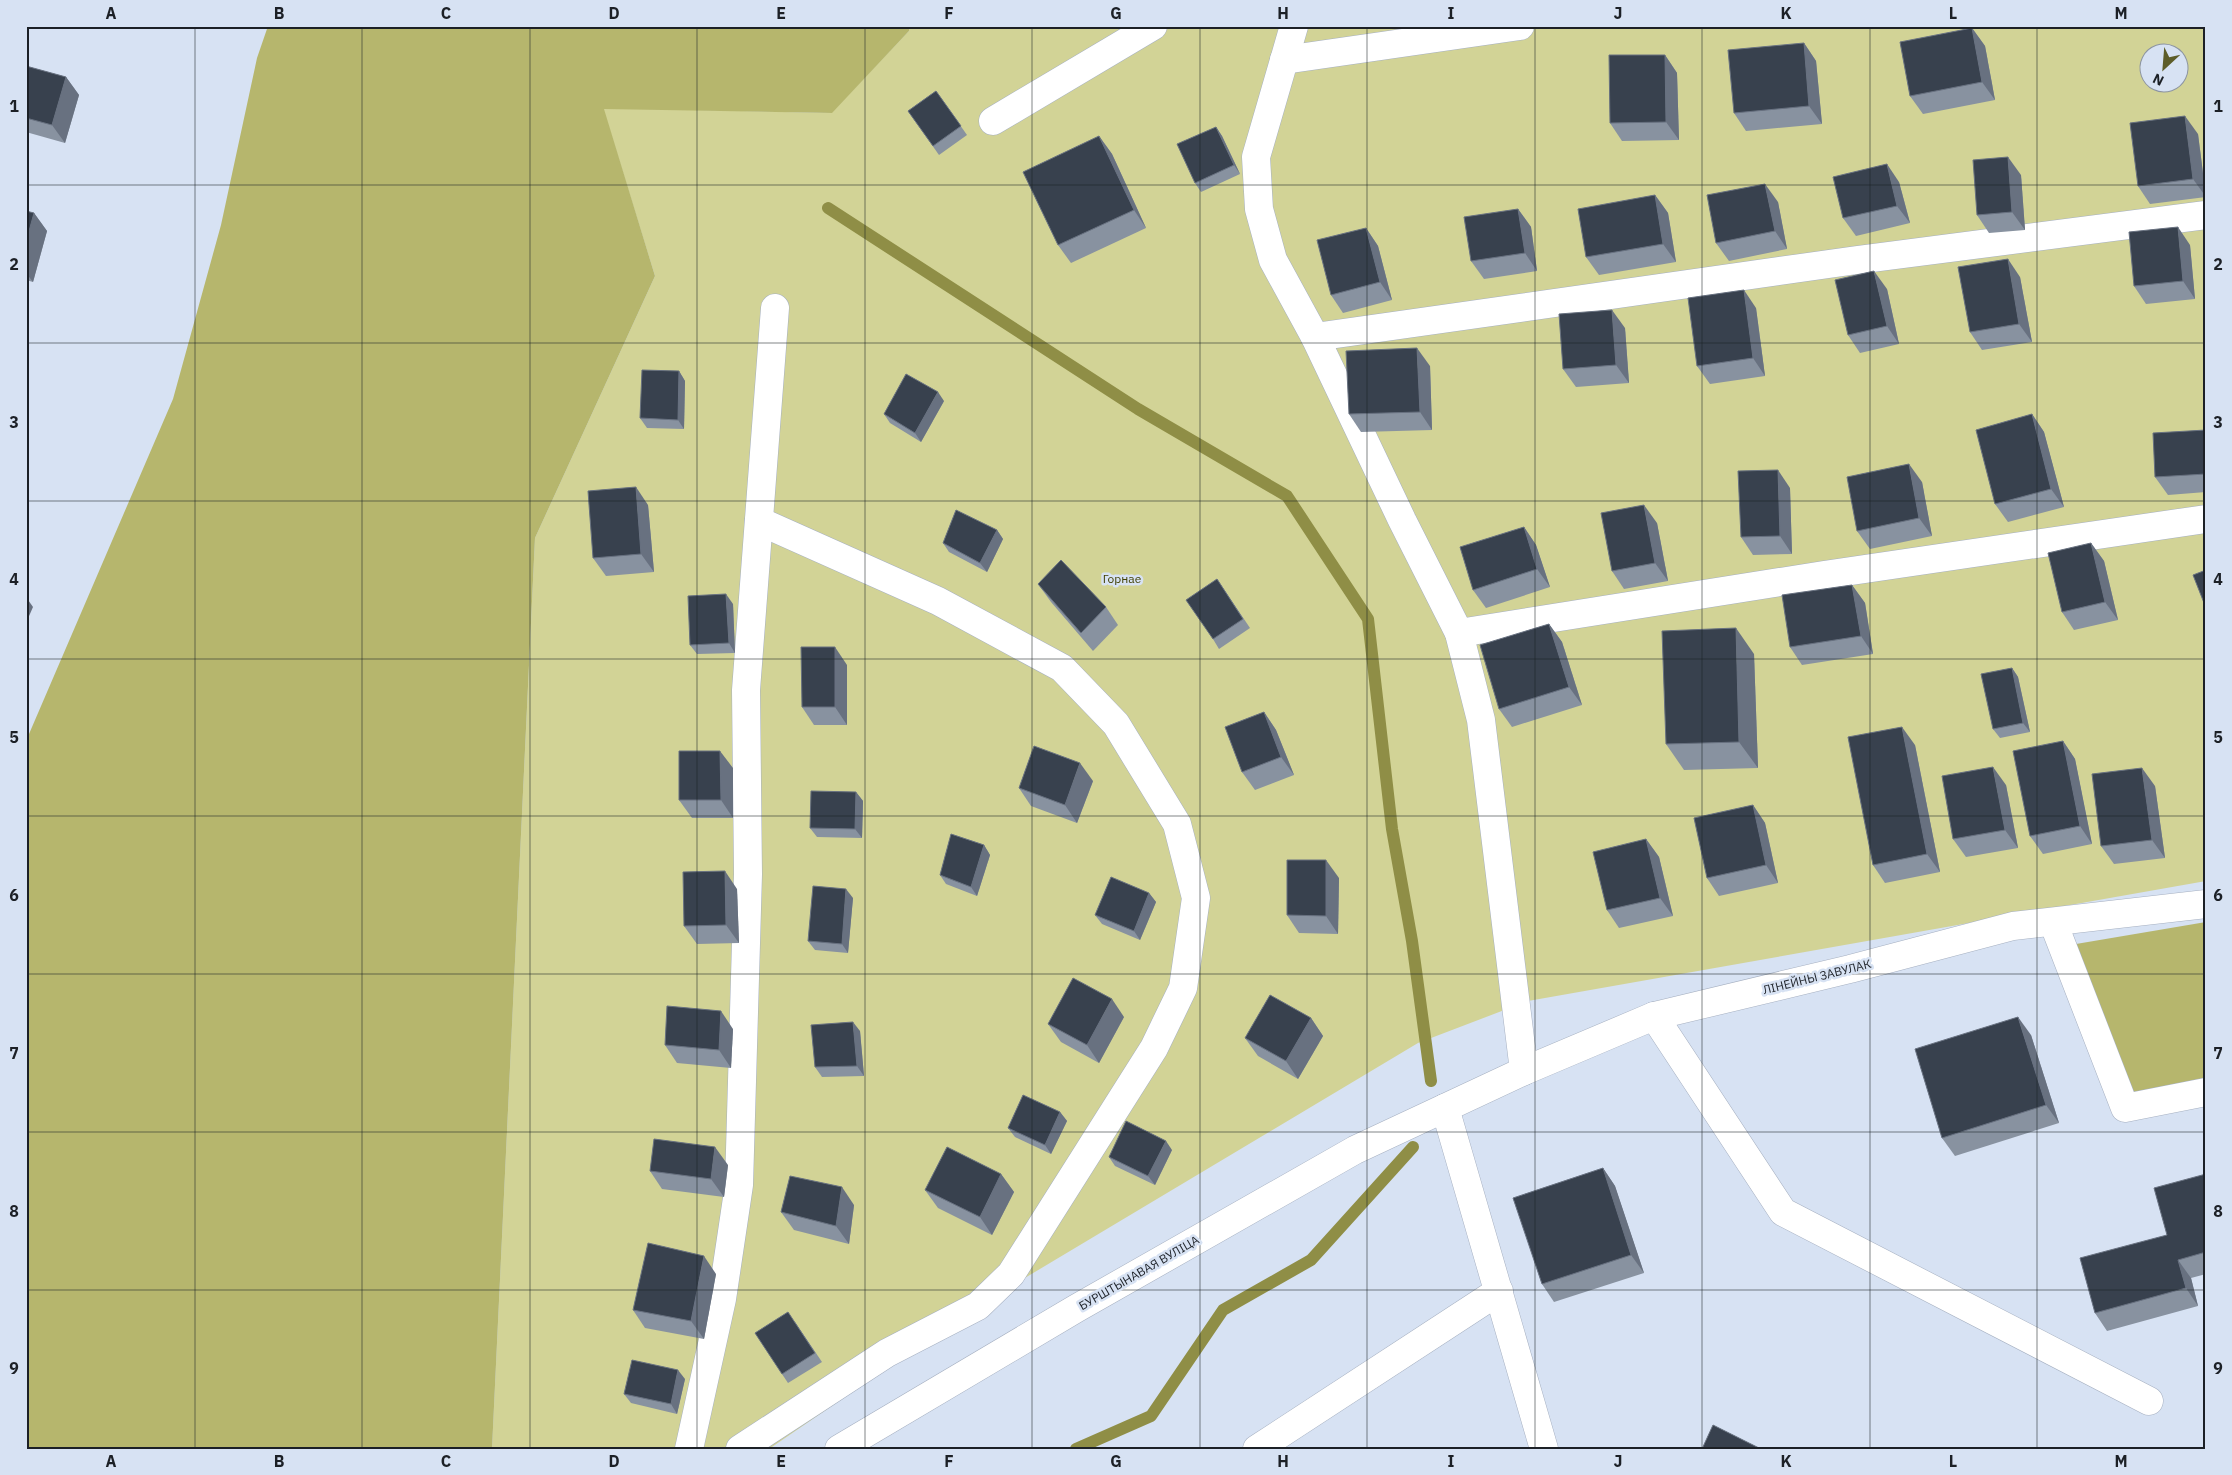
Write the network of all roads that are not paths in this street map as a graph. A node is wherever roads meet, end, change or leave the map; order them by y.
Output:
1 (1153, 26) edge
2 (1294, 26) edge
3 (1520, 26) edge
4 (1284, 60) junction
5 (993, 121) dead end
6 (2206, 215) edge
7 (775, 308) dead end
8 (1315, 337) junction
9 (2206, 519) edge
10 (758, 521) junction
11 (1460, 634) junction
12 (2206, 904) edge
13 (2053, 922) junction
14 (1654, 1016) junction
15 (1524, 1071) junction
16 (2206, 1092) edge
17 (1445, 1108) junction
18 (1499, 1292) junction
19 (2149, 1401) dead end
20 (690, 1449) edge
21 (740, 1449) edge
22 (839, 1449) edge
23 (1257, 1449) edge
24 (1544, 1449) edge

1 - 5 street
2 - 4 street
3 - 4 street
4 - 8 street
6 - 8 street
7 - 10 street
8 - 11 street
9 - 11 street
10 - 20 street
10 - 21 street
11 - 15 street
12 - 13 street, ЛІНЕЙНЫ ЗАВУЛАК
13 - 14 street, ЛІНЕЙНЫ ЗАВУЛАК
13 - 16 street
14 - 15 street, ЛІНЕЙНЫ ЗАВУЛАК
14 - 19 street
15 - 17 street, ЛІНЕЙНЫ ЗАВУЛАК
17 - 18 street
17 - 22 street, БУРШТЫНАВАЯ ВУЛІЦА
18 - 23 street
18 - 24 street

